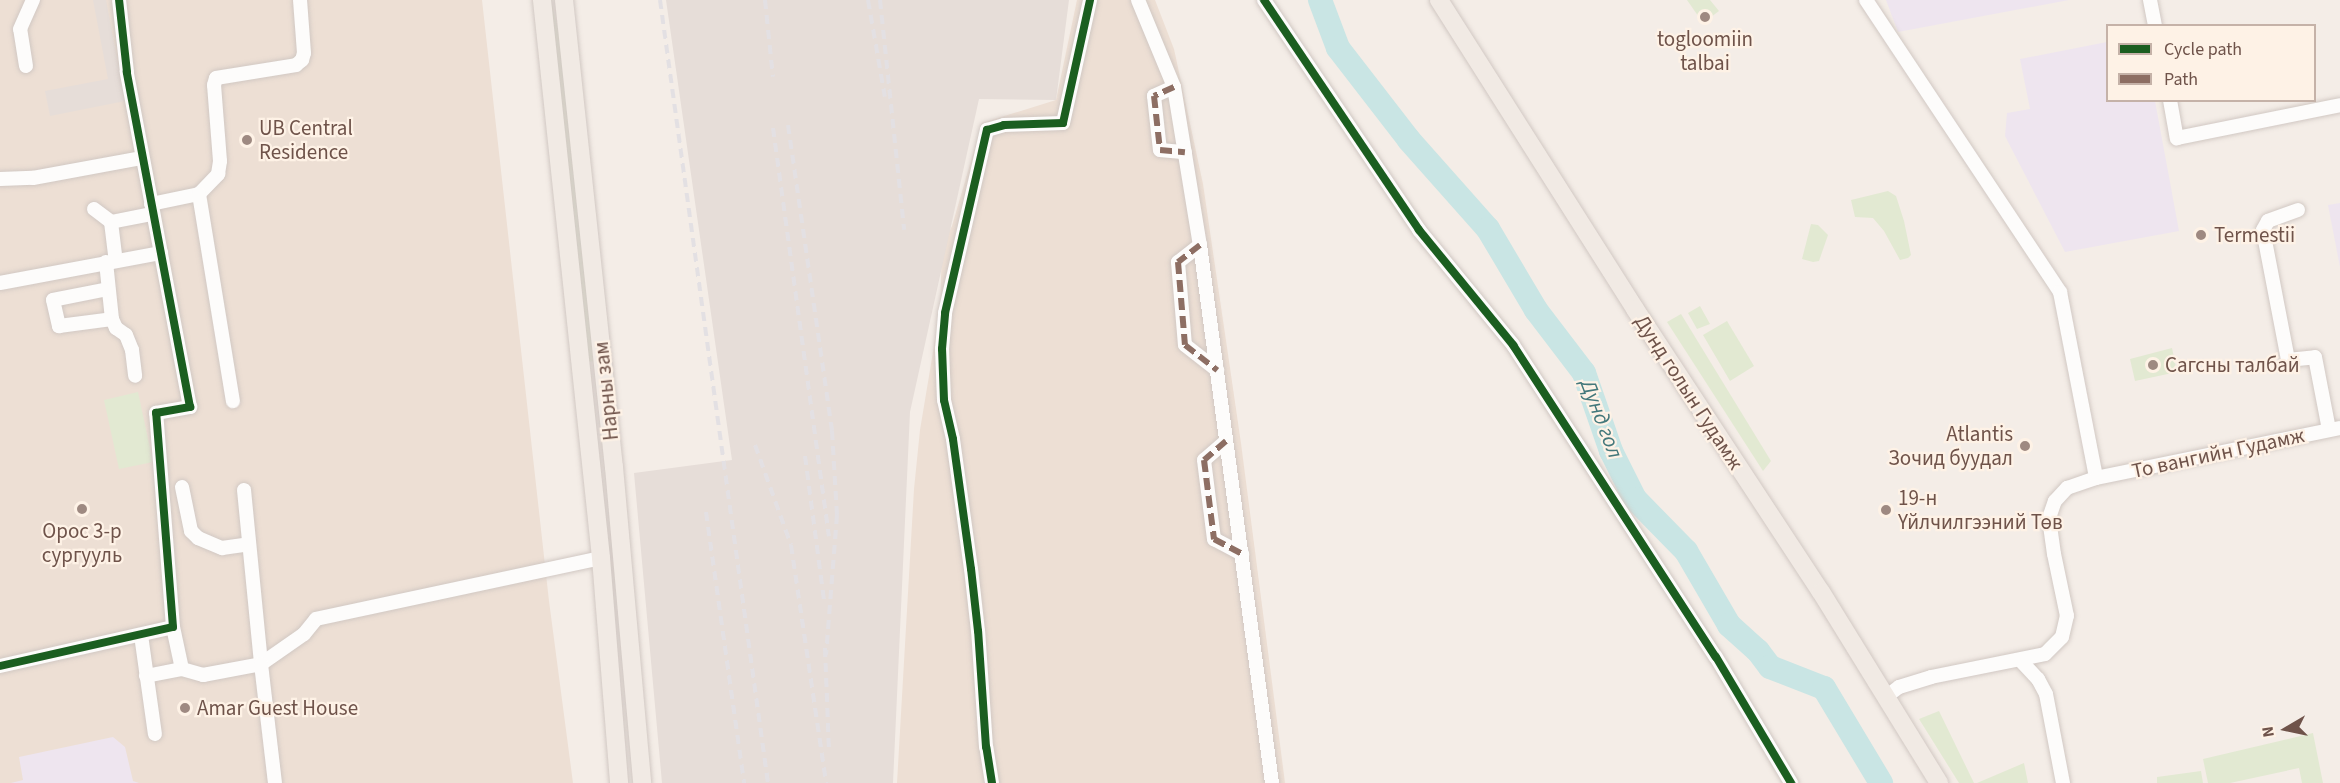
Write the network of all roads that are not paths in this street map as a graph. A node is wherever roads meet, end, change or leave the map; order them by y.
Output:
1 (33, 0) edge
2 (118, 0) edge
3 (300, 0) edge
4 (542, 0) edge
5 (564, 0) edge
6 (1090, 0) edge
7 (1138, 0) edge
8 (1264, 0) edge
9 (1439, 0) edge
10 (1866, 0) edge
11 (2150, 0) edge
12 (2155, 24) edge
13 (26, 66) dead end
14 (1174, 87) junction
15 (2170, 102) edge
16 (2340, 105) edge
17 (1185, 152) junction
18 (142, 158) junction
19 (0, 179) edge
20 (199, 194) junction
21 (94, 209) dead end
22 (152, 209) junction
23 (2298, 210) dead end
24 (111, 222) junction
25 (1200, 245) junction
26 (160, 254) junction
27 (111, 261) junction
28 (0, 283) edge
29 (108, 289) junction
30 (112, 319) junction
31 (1217, 370) junction
32 (135, 376) dead end
33 (583, 381) junction
34 (232, 401) dead end
35 (609, 423) junction
36 (2334, 429) edge
37 (1226, 441) junction
38 (2096, 478) junction
39 (182, 487) dead end
40 (244, 490) dead end
41 (249, 544) junction
42 (1242, 554) junction
43 (601, 558) junction
44 (173, 627) junction
45 (141, 634) junction
46 (2020, 661) junction
47 (261, 664) junction
48 (0, 666) edge
49 (182, 669) junction
50 (146, 676) junction
51 (1887, 696) junction
52 (155, 734) dead end
53 (275, 783) edge
54 (619, 783) edge
55 (642, 783) edge
56 (992, 783) edge
57 (1272, 783) edge
58 (1791, 783) edge
59 (1939, 783) edge
60 (2063, 783) edge

1 - 13 street
2 - 18 street
3 - 20 street
4 - 33 main road, Нарны зам
5 - 35 main road, Нарны зам
6 - 56 street
7 - 14 street
8 - 58 street
9 - 51 main road, Дунд голын Гудамж
10 - 38 street
11 - 12 street
14 - 17 street
14 - 17 street
15 - 16 street
17 - 25 street
18 - 19 street
18 - 22 street
20 - 22 street
20 - 34 street
21 - 24 street
22 - 24 street
22 - 26 street
23 - 36 street
24 - 27 street
25 - 31 street
25 - 31 street
26 - 27 street
26 - 44 street
27 - 28 street
27 - 29 street
29 - 30 street
29 - 30 street
30 - 32 street
31 - 37 street
33 - 35 main road
33 - 43 main road, Нарны зам
35 - 55 main road, Нарны зам
36 - 38 street, То вангийн Гудамж
37 - 42 street
37 - 42 street
38 - 46 street, То вангийн Гудамж
39 - 41 street
40 - 41 street
41 - 47 street
42 - 57 street
43 - 47 street
43 - 54 main road, Нарны зам
44 - 45 street
44 - 49 street
45 - 48 street
45 - 50 street
46 - 51 street, То вангийн Гудамж
46 - 60 street
47 - 49 street
47 - 53 street
49 - 50 street
50 - 52 street
51 - 59 main road, Дунд голын Гудамж

